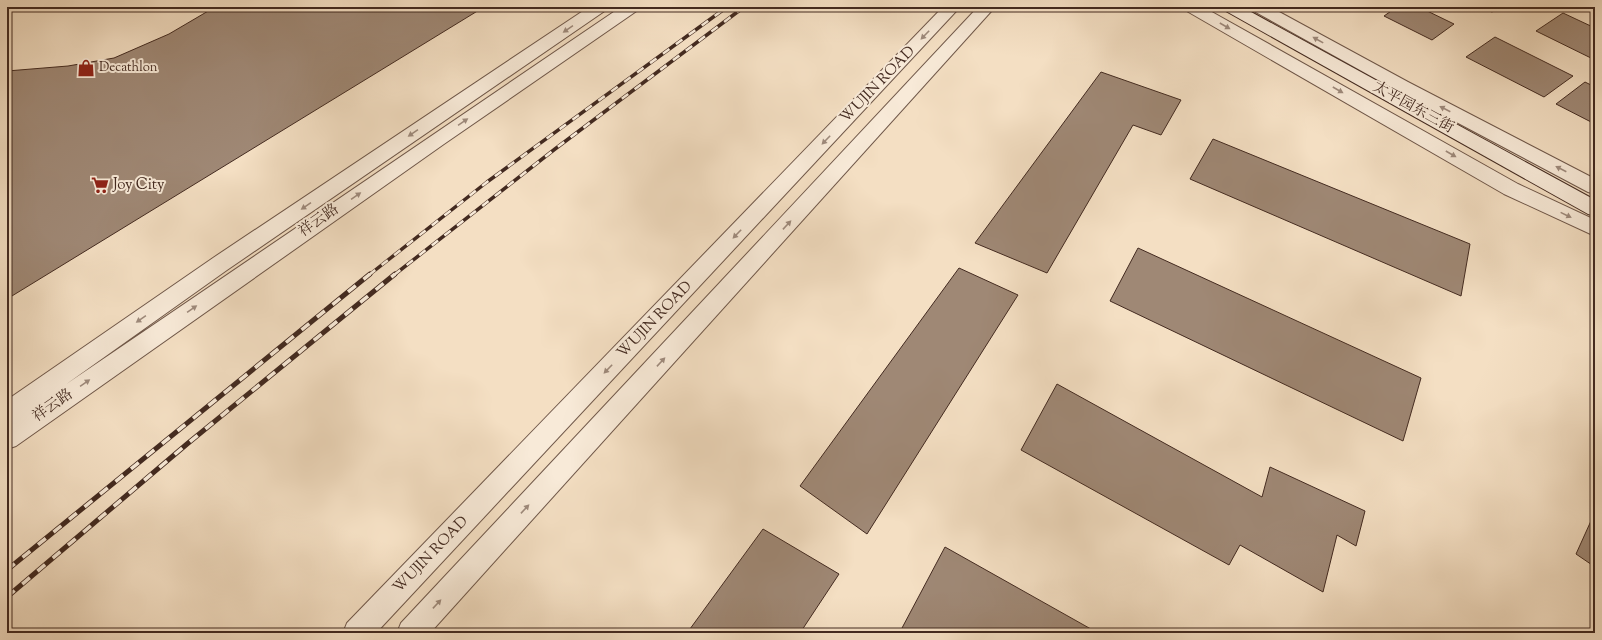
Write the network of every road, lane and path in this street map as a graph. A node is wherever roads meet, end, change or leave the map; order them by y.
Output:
1 (600, 7) edge
2 (632, 7) edge
3 (952, 7) edge
4 (987, 7) edge
5 (1191, 7) edge
6 (1230, 7) edge
7 (1258, 7) edge
8 (1595, 187) edge
9 (1562, 190) junction
10 (1595, 204) edge
11 (1595, 209) edge
12 (1595, 229) edge
13 (7, 413) edge
14 (7, 438) edge
15 (357, 633) edge
16 (411, 633) edge

1 -> 13 street, 祥云路
14 -> 2 street, 祥云路
3 -> 15 street, WUJIN ROAD
16 -> 4 street, WUJIN ROAD
5 -> 12 street
6 - 9 street, 太平园东三街
8 -> 7 street
9 - 10 street
9 - 11 street, 太平园东三街

